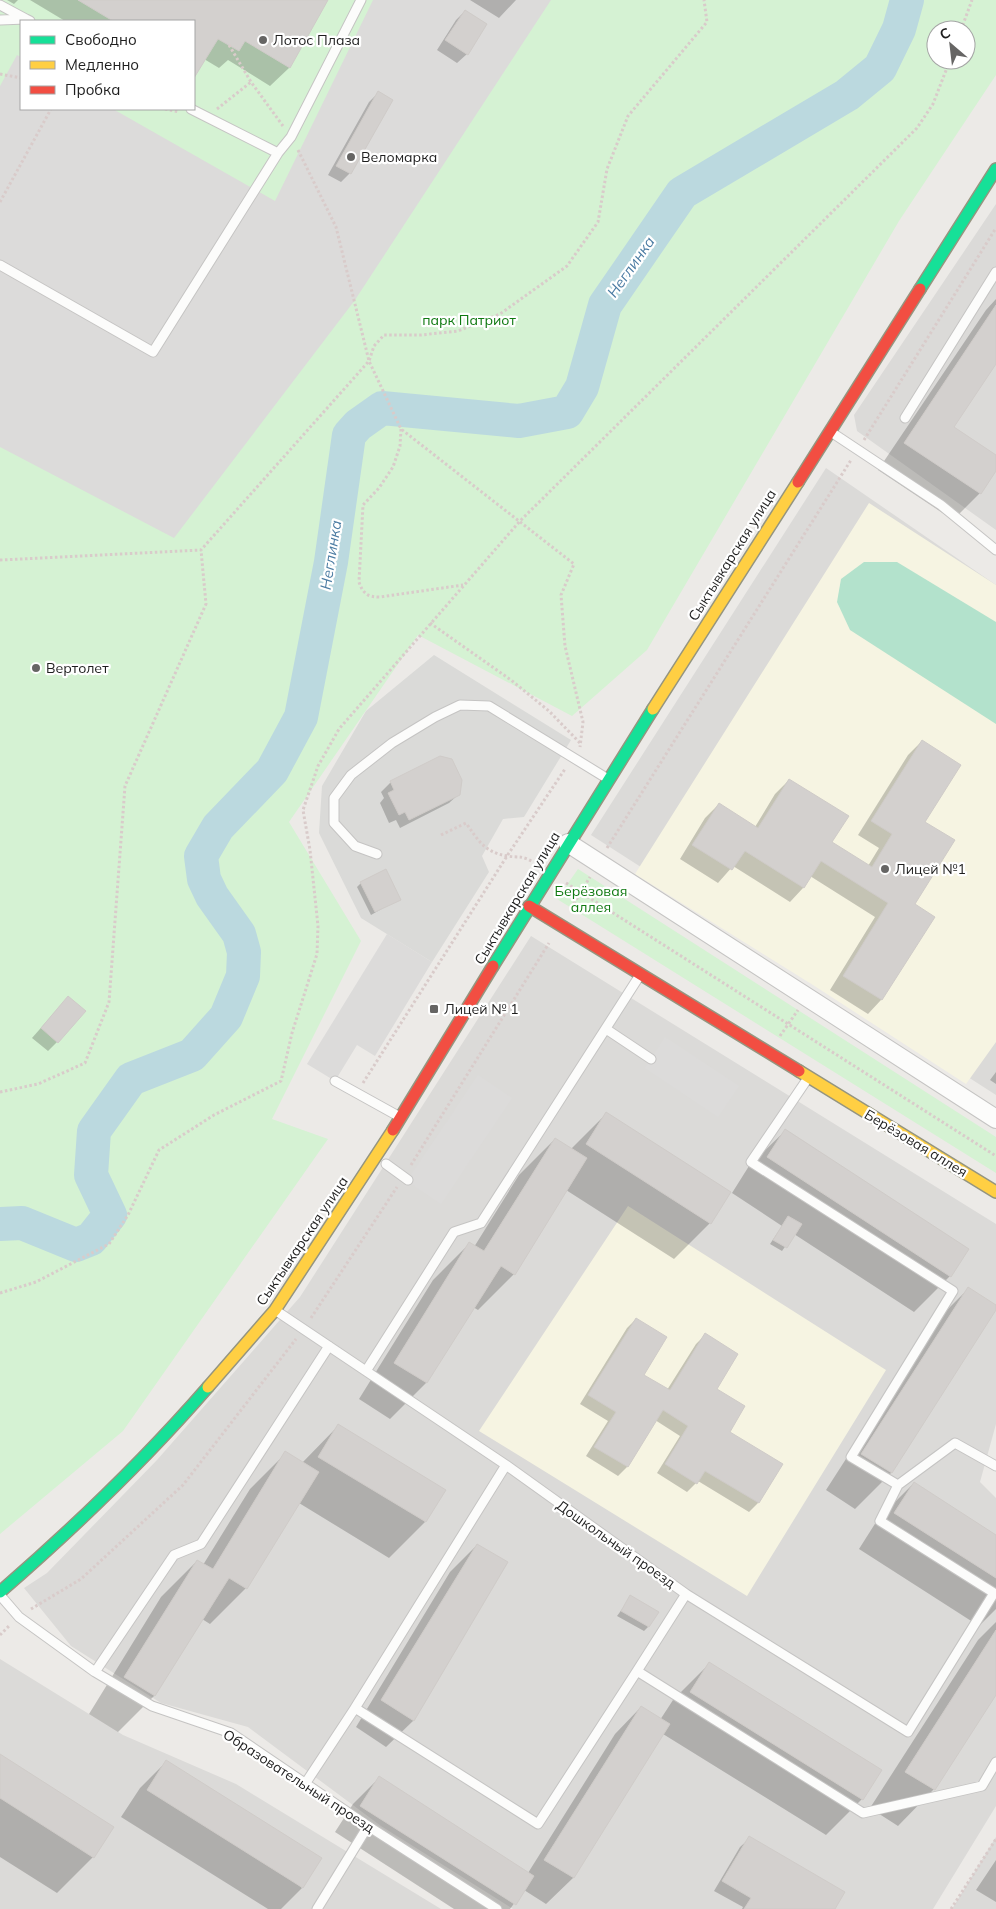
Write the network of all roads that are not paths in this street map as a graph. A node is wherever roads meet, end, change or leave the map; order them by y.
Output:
1 (360, 0) edge
2 (0, 4) edge
3 (0, 20) edge
4 (28, 20) edge
5 (193, 110) edge
6 (278, 153) junction
7 (996, 169) edge
8 (0, 265) edge
9 (996, 272) edge
10 (905, 418) dead end
11 (829, 430) junction
12 (996, 549) edge
13 (608, 779) junction
14 (568, 843) junction
15 (377, 854) dead end
16 (529, 906) junction
17 (640, 974) junction
18 (606, 1029) junction
19 (651, 1059) dead end
20 (808, 1077) junction
21 (334, 1081) dead end
22 (401, 1118) junction
23 (996, 1120) edge
24 (386, 1164) dead end
25 (406, 1178) road end
26 (996, 1192) edge
27 (275, 1310) junction
28 (329, 1346) junction
29 (366, 1370) junction
30 (506, 1465) junction
31 (996, 1466) edge
32 (898, 1485) junction
33 (0, 1594) edge
34 (686, 1594) junction
35 (637, 1671) junction
36 (95, 1672) junction
37 (355, 1708) junction
38 (996, 1762) edge
39 (305, 1784) junction
40 (368, 1826) junction
41 (317, 1909) edge
42 (498, 1909) edge

1 - 6 lane
2 - 4 lane
3 - 4 lane
5 - 6 lane
6 - 8 lane
7 - 11 street, Сыктывкарская улица
9 - 10 lane
11 - 12 lane
11 - 13 street, Сыктывкарская улица
13 - 14 street, Сыктывкарская улица
13 - 15 lane
14 - 16 street, Сыктывкарская улица
14 - 23 street
16 - 17 street, Берёзовая аллея
16 - 22 street, Сыктывкарская улица
17 - 18 lane
17 - 20 street, Берёзовая аллея
18 - 19 lane
18 - 29 lane
20 - 26 street, Берёзовая аллея
20 - 32 lane
21 - 22 lane
22 - 27 street, Сыктывкарская улица
24 - 25 lane
27 - 28 lane, Дошкольный проезд
27 - 33 street, Сыктывкарская улица
28 - 29 lane, Дошкольный проезд
28 - 36 lane
29 - 30 lane, Дошкольный проезд
30 - 34 lane, Дошкольный проезд
30 - 37 lane
31 - 32 lane
32 - 34 lane
33 - 36 lane, Образовательный проезд
34 - 35 lane, Дошкольный проезд
35 - 37 lane, Дошкольный проезд
35 - 38 lane
36 - 39 lane, Образовательный проезд
37 - 39 lane
39 - 40 lane, Образовательный проезд
40 - 41 lane
40 - 42 lane, Образовательный проезд

